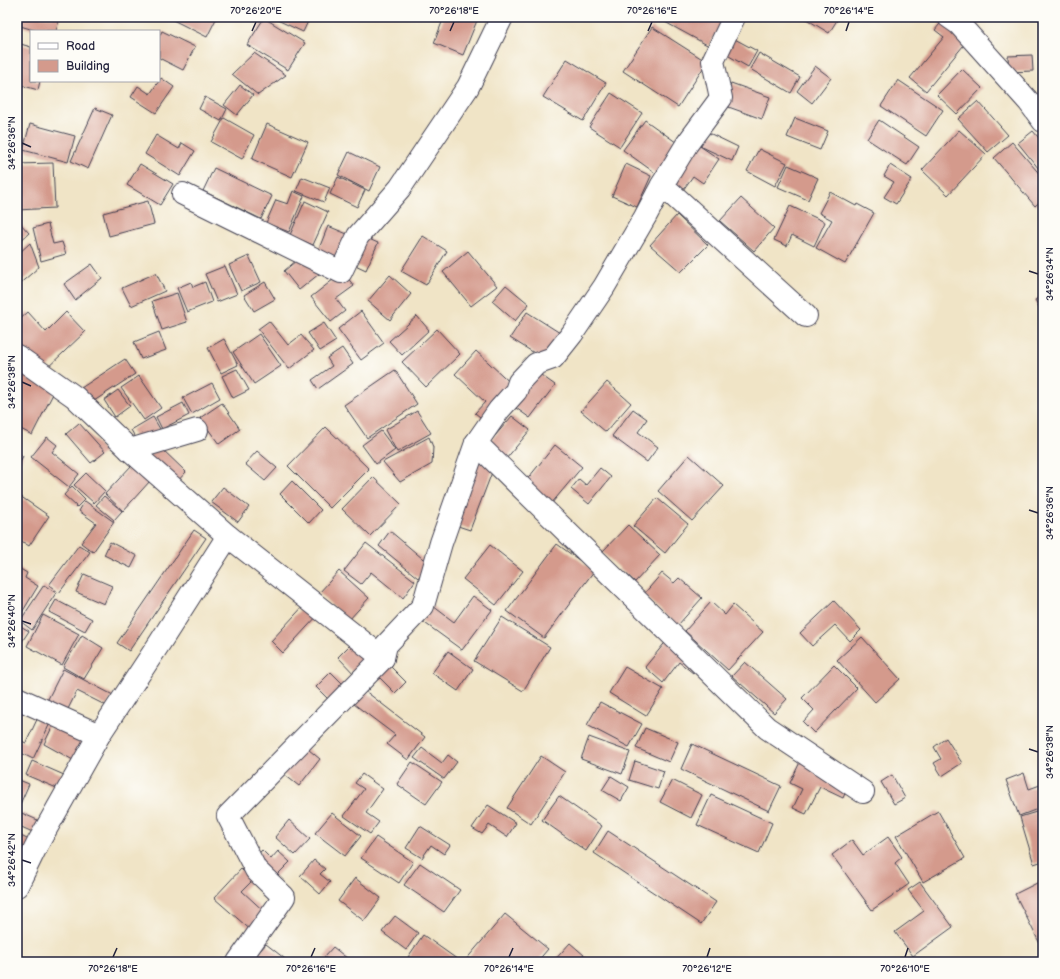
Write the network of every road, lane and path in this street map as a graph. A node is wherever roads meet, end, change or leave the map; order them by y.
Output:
1 (502, 17) edge
2 (734, 17) edge
3 (949, 17) edge
4 (1043, 121) edge
5 (662, 185) junction
6 (183, 194) dead end
7 (806, 316) dead end
8 (17, 356) edge
9 (197, 430) dead end
10 (476, 443) junction
11 (130, 450) junction
12 (228, 536) junction
13 (383, 658) junction
14 (17, 698) edge
15 (99, 735) junction
16 (863, 792) dead end
17 (17, 886) edge
18 (238, 962) edge

1 - 6 street
2 - 5 street
3 - 4 street
5 - 7 street
5 - 10 street
8 - 11 street
9 - 11 street
10 - 13 street
10 - 16 street
11 - 12 street
12 - 13 street
12 - 15 street
13 - 18 street
14 - 15 street
15 - 17 street

